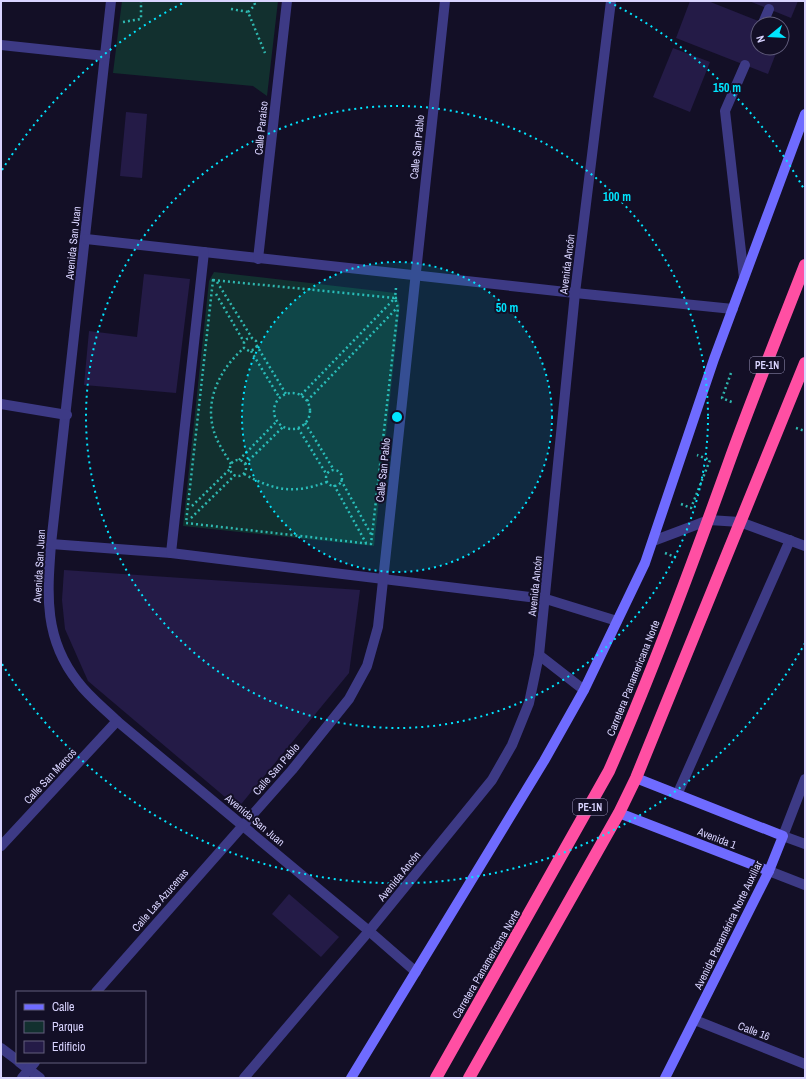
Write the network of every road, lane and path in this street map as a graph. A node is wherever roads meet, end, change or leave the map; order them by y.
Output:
1 (111, 1) edge
2 (141, 1) edge
3 (254, 1) edge
4 (287, 1) edge
5 (445, 1) edge
6 (611, 1) edge
7 (231, 9) dead end
8 (769, 9) dead end
9 (248, 12) junction
10 (766, 16) edge
11 (109, 22) junction
12 (1, 45) edge
13 (105, 56) junction
14 (280, 63) junction
15 (745, 65) dead end
16 (805, 114) edge
17 (86, 239) junction
18 (204, 252) junction
19 (258, 258) junction
20 (805, 265) edge
21 (416, 276) junction
22 (744, 278) junction
23 (216, 280) junction
24 (212, 288) junction
25 (575, 294) junction
26 (395, 298) junction
27 (398, 308) junction
28 (733, 309) junction
29 (252, 338) junction
30 (244, 342) junction
31 (257, 346) junction
32 (244, 348) junction
33 (252, 351) junction
34 (805, 363) edge
35 (731, 373) dead end
36 (286, 394) junction
37 (301, 395) junction
38 (279, 398) junction
39 (722, 398) dead end
40 (307, 401) junction
41 (1, 404) edge
42 (67, 415) junction
43 (277, 421) junction
44 (305, 423) junction
45 (283, 426) junction
46 (298, 428) junction
47 (692, 454) dead end
48 (239, 460) junction
49 (231, 464) junction
50 (245, 464) junction
51 (230, 469) junction
52 (334, 470) junction
53 (244, 474) junction
54 (235, 475) junction
55 (327, 475) junction
56 (341, 480) junction
57 (327, 482) junction
58 (334, 485) junction
59 (677, 502) dead end
60 (187, 511) junction
61 (709, 520) junction
62 (740, 522) junction
63 (186, 523) junction
64 (372, 537) junction
65 (652, 540) junction
66 (790, 540) junction
67 (366, 543) junction
68 (51, 544) junction
69 (805, 546) edge
70 (171, 554) junction
71 (384, 578) junction
72 (546, 599) junction
73 (617, 621) junction
74 (540, 655) junction
75 (584, 690) junction
76 (118, 722) junction
77 (636, 778) junction
78 (805, 779) edge
79 (677, 795) junction
80 (620, 814) junction
81 (242, 825) junction
82 (783, 836) junction
83 (805, 844) edge
84 (1, 846) edge
85 (769, 871) junction
86 (805, 885) edge
87 (369, 931) junction
88 (416, 972) junction
89 (97, 991) edge
90 (695, 1020) junction
91 (1, 1048) edge
92 (16, 1059) edge
93 (805, 1064) edge
94 (32, 1066) edge
95 (22, 1078) edge
96 (40, 1078) edge
97 (244, 1078) edge
98 (351, 1078) edge
99 (436, 1078) edge
100 (470, 1078) edge
101 (664, 1078) edge

1 - 11 street, Avenida San Juan
2 - 11 path
3 - 9 path
4 - 14 street, Calle Paraíso
5 - 21 street, Calle San Pablo
6 - 25 street, Avenida Ancón
7 - 9 path
8 - 10 street
9 - 14 path
11 - 13 street, Avenida San Juan
12 - 13 street
13 - 17 street, Avenida San Juan
14 - 19 street, Calle Paraíso
15 - 22 street
16 - 22 main road
17 - 18 street
17 - 42 street, Avenida San Juan
18 - 19 street
18 - 70 street
19 - 21 street
20 - 61 highway, Carretera Panamericana Norte / PE-1N
21 - 25 street
21 - 71 street, Calle San Pablo
22 - 28 main road
23 - 24 path
23 - 26 path
23 - 29 path
24 - 30 path
24 - 60 path
25 - 28 street
25 - 72 street, Avenida Ancón
26 - 27 path
26 - 37 path
27 - 40 path
27 - 64 path
28 - 65 main road
29 - 30 path
29 - 31 path
30 - 32 path
31 - 33 path
31 - 36 path
32 - 33 path
32 - 49 path
33 - 38 path
34 - 62 highway, PE-1N
35 - 39 path
36 - 37 path
36 - 38 path
37 - 40 path
38 - 43 path
40 - 44 path
41 - 42 street
42 - 68 street, Avenida San Juan
43 - 45 path
43 - 48 path
44 - 46 path
44 - 52 path
45 - 46 path
45 - 50 path
46 - 55 path
47 - 59 path
48 - 49 path
48 - 50 path
49 - 51 path
50 - 53 path
51 - 54 path
51 - 60 path
52 - 55 path
52 - 56 path
53 - 54 path
53 - 57 path
54 - 63 path
55 - 57 path
56 - 58 path
56 - 64 path
57 - 58 path
58 - 67 path
60 - 63 path
61 - 62 street
61 - 65 street
61 - 99 highway, Carretera Panamericana Norte / PE-1N
62 - 66 street
62 - 77 highway, PE-1N
63 - 67 path
64 - 67 path
65 - 73 main road
66 - 69 street
66 - 79 street
68 - 70 street
68 - 76 street, Avenida San Juan
70 - 71 street
71 - 72 street
71 - 81 street, Calle San Pablo
72 - 73 street
72 - 74 street, Avenida Ancón
73 - 75 main road
74 - 75 street
74 - 87 street, Avenida Ancón
75 - 88 main road
76 - 81 street, Avenida San Juan
76 - 84 street, Calle San Marcos
77 - 79 main road
77 - 80 highway, PE-1N
78 - 82 street, Avenida Panamérica Norte Auxiliar
79 - 82 main road
80 - 85 main road, Avenida 1
80 - 100 highway, PE-1N
81 - 87 street, Avenida San Juan
81 - 89 street, Calle Las Azucenas
82 - 83 street
82 - 85 main road, Avenida Panamérica Norte Auxiliar
85 - 86 street, Avenida 1
85 - 90 main road, Avenida Panamérica Norte Auxiliar
87 - 88 street, Avenida San Juan
87 - 97 street, Avenida Ancón
88 - 98 main road
90 - 93 street, Calle 16
90 - 101 main road, Avenida Panamérica Norte Auxiliar
91 - 92 street
94 - 95 street
94 - 96 street

